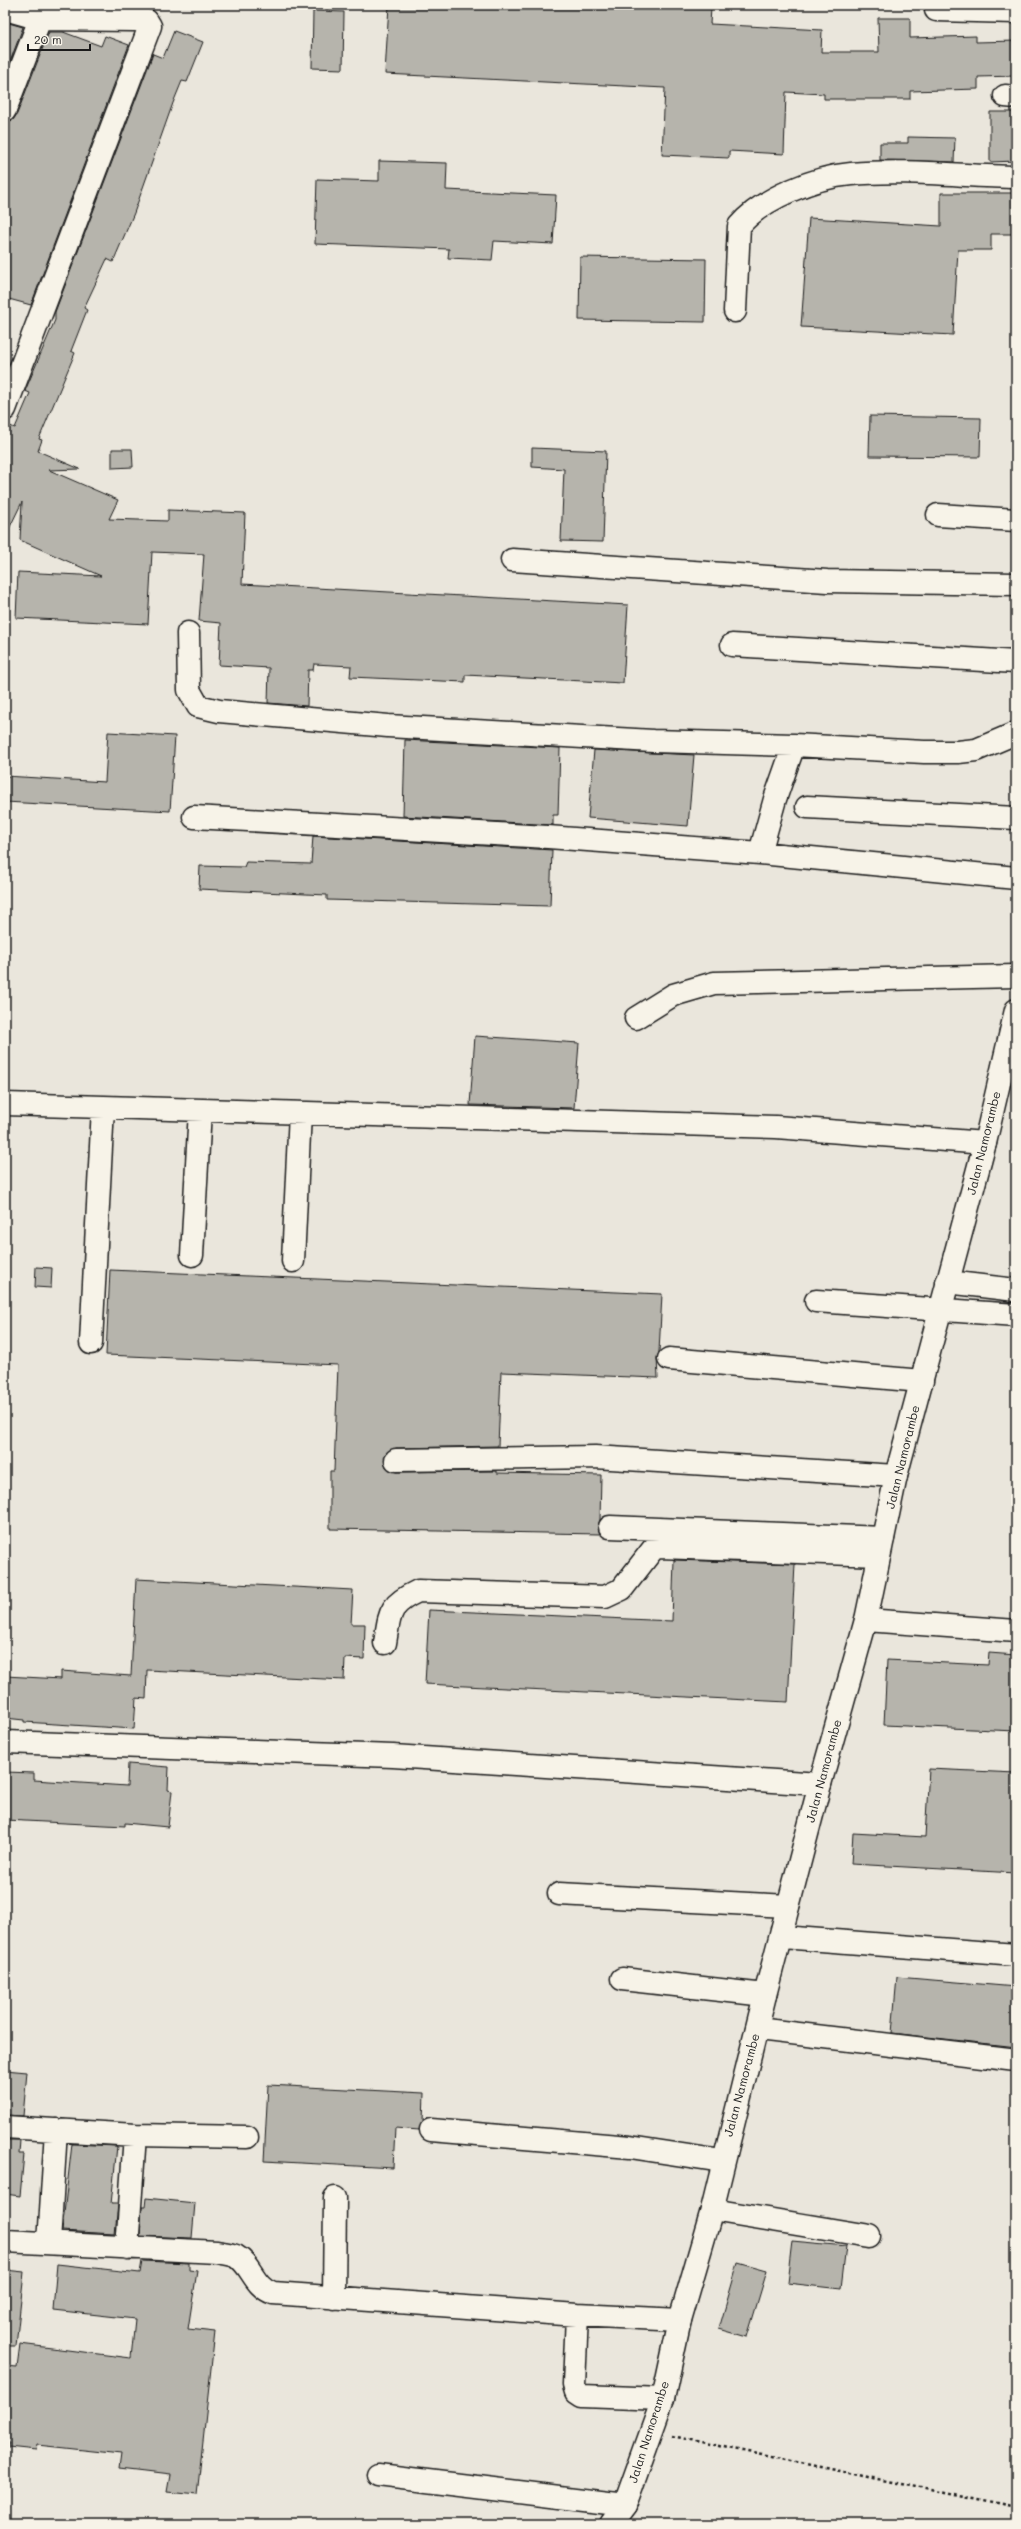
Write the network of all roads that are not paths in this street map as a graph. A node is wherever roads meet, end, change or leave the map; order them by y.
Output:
1 (5, 9) edge
2 (936, 10) dead end
3 (1016, 12) edge
4 (40, 19) junction
5 (5, 110) edge
6 (1016, 177) edge
7 (735, 311) dead end
8 (5, 409) edge
9 (938, 515) dead end
10 (1016, 520) edge
11 (512, 560) dead end
12 (1016, 584) edge
13 (188, 633) dead end
14 (732, 645) dead end
15 (1016, 662) edge
16 (1016, 733) edge
17 (794, 745) junction
18 (808, 808) dead end
19 (194, 818) dead end
20 (1016, 818) edge
21 (760, 853) junction
22 (1016, 878) edge
23 (1016, 976) edge
24 (1016, 1010) edge
25 (636, 1018) dead end
26 (5, 1104) edge
27 (102, 1107) junction
28 (200, 1110) junction
29 (300, 1113) junction
30 (985, 1143) junction
31 (192, 1255) dead end
32 (293, 1261) dead end
33 (947, 1282) junction
34 (1016, 1290) edge
35 (816, 1301) dead end
36 (941, 1311) junction
37 (1016, 1315) edge
38 (91, 1343) dead end
39 (669, 1359) dead end
40 (922, 1381) junction
41 (396, 1460) dead end
42 (896, 1476) junction
43 (610, 1527) dead end
44 (881, 1546) junction
45 (866, 1620) junction
46 (1016, 1631) edge
47 (386, 1643) dead end
48 (5, 1742) edge
49 (820, 1784) junction
50 (559, 1894) dead end
51 (788, 1906) junction
52 (782, 1937) junction
53 (1016, 1955) edge
54 (622, 1979) dead end
55 (765, 1995) junction
56 (757, 2030) junction
57 (1016, 2060) edge
58 (5, 2127) edge
59 (56, 2130) junction
60 (431, 2130) dead end
61 (135, 2135) junction
62 (247, 2136) dead end
63 (722, 2161) junction
64 (334, 2198) dead end
65 (712, 2210) junction
66 (869, 2236) dead end
67 (5, 2241) edge
68 (49, 2243) junction
69 (127, 2248) junction
70 (334, 2298) junction
71 (577, 2316) junction
72 (680, 2320) junction
73 (663, 2399) junction
74 (378, 2475) dead end
75 (625, 2505) junction
76 (610, 2524) edge

1 - 4 street
2 - 3 street
4 - 5 street
4 - 8 street
6 - 7 street
9 - 10 street
11 - 12 street
13 - 17 street
14 - 15 street
16 - 17 street
17 - 21 street
18 - 20 street
19 - 21 street
21 - 22 street
23 - 25 street
24 - 30 street, Jalan Namorambe
26 - 27 street
27 - 28 street
27 - 38 street
28 - 29 street
28 - 31 street
29 - 30 street
29 - 32 street
30 - 33 street, Jalan Namorambe
33 - 34 street
33 - 36 street, Jalan Namorambe
35 - 36 street
36 - 37 street
36 - 40 street, Jalan Namorambe
39 - 40 street
40 - 42 street, Jalan Namorambe
41 - 42 street
42 - 44 street, Jalan Namorambe
43 - 44 street
44 - 45 street, Jalan Namorambe
44 - 47 street
45 - 46 street
45 - 49 street, Jalan Namorambe
48 - 49 street
49 - 51 street, Jalan Namorambe
50 - 51 street
51 - 52 street, Jalan Namorambe
52 - 53 street
52 - 55 street, Jalan Namorambe
54 - 55 street
55 - 56 street, Jalan Namorambe
56 - 57 street
56 - 63 street, Jalan Namorambe
58 - 59 street
59 - 61 street
59 - 68 street
60 - 63 street
61 - 62 street
61 - 69 street
63 - 65 street, Jalan Namorambe
64 - 70 street
65 - 66 street
65 - 72 street, Jalan Namorambe
67 - 68 street
68 - 69 street
69 - 70 street
70 - 71 street
71 - 72 street
71 - 73 street
72 - 73 street, Jalan Namorambe
73 - 75 street, Jalan Namorambe
74 - 75 street
75 - 76 street, Jalan Namorambe

